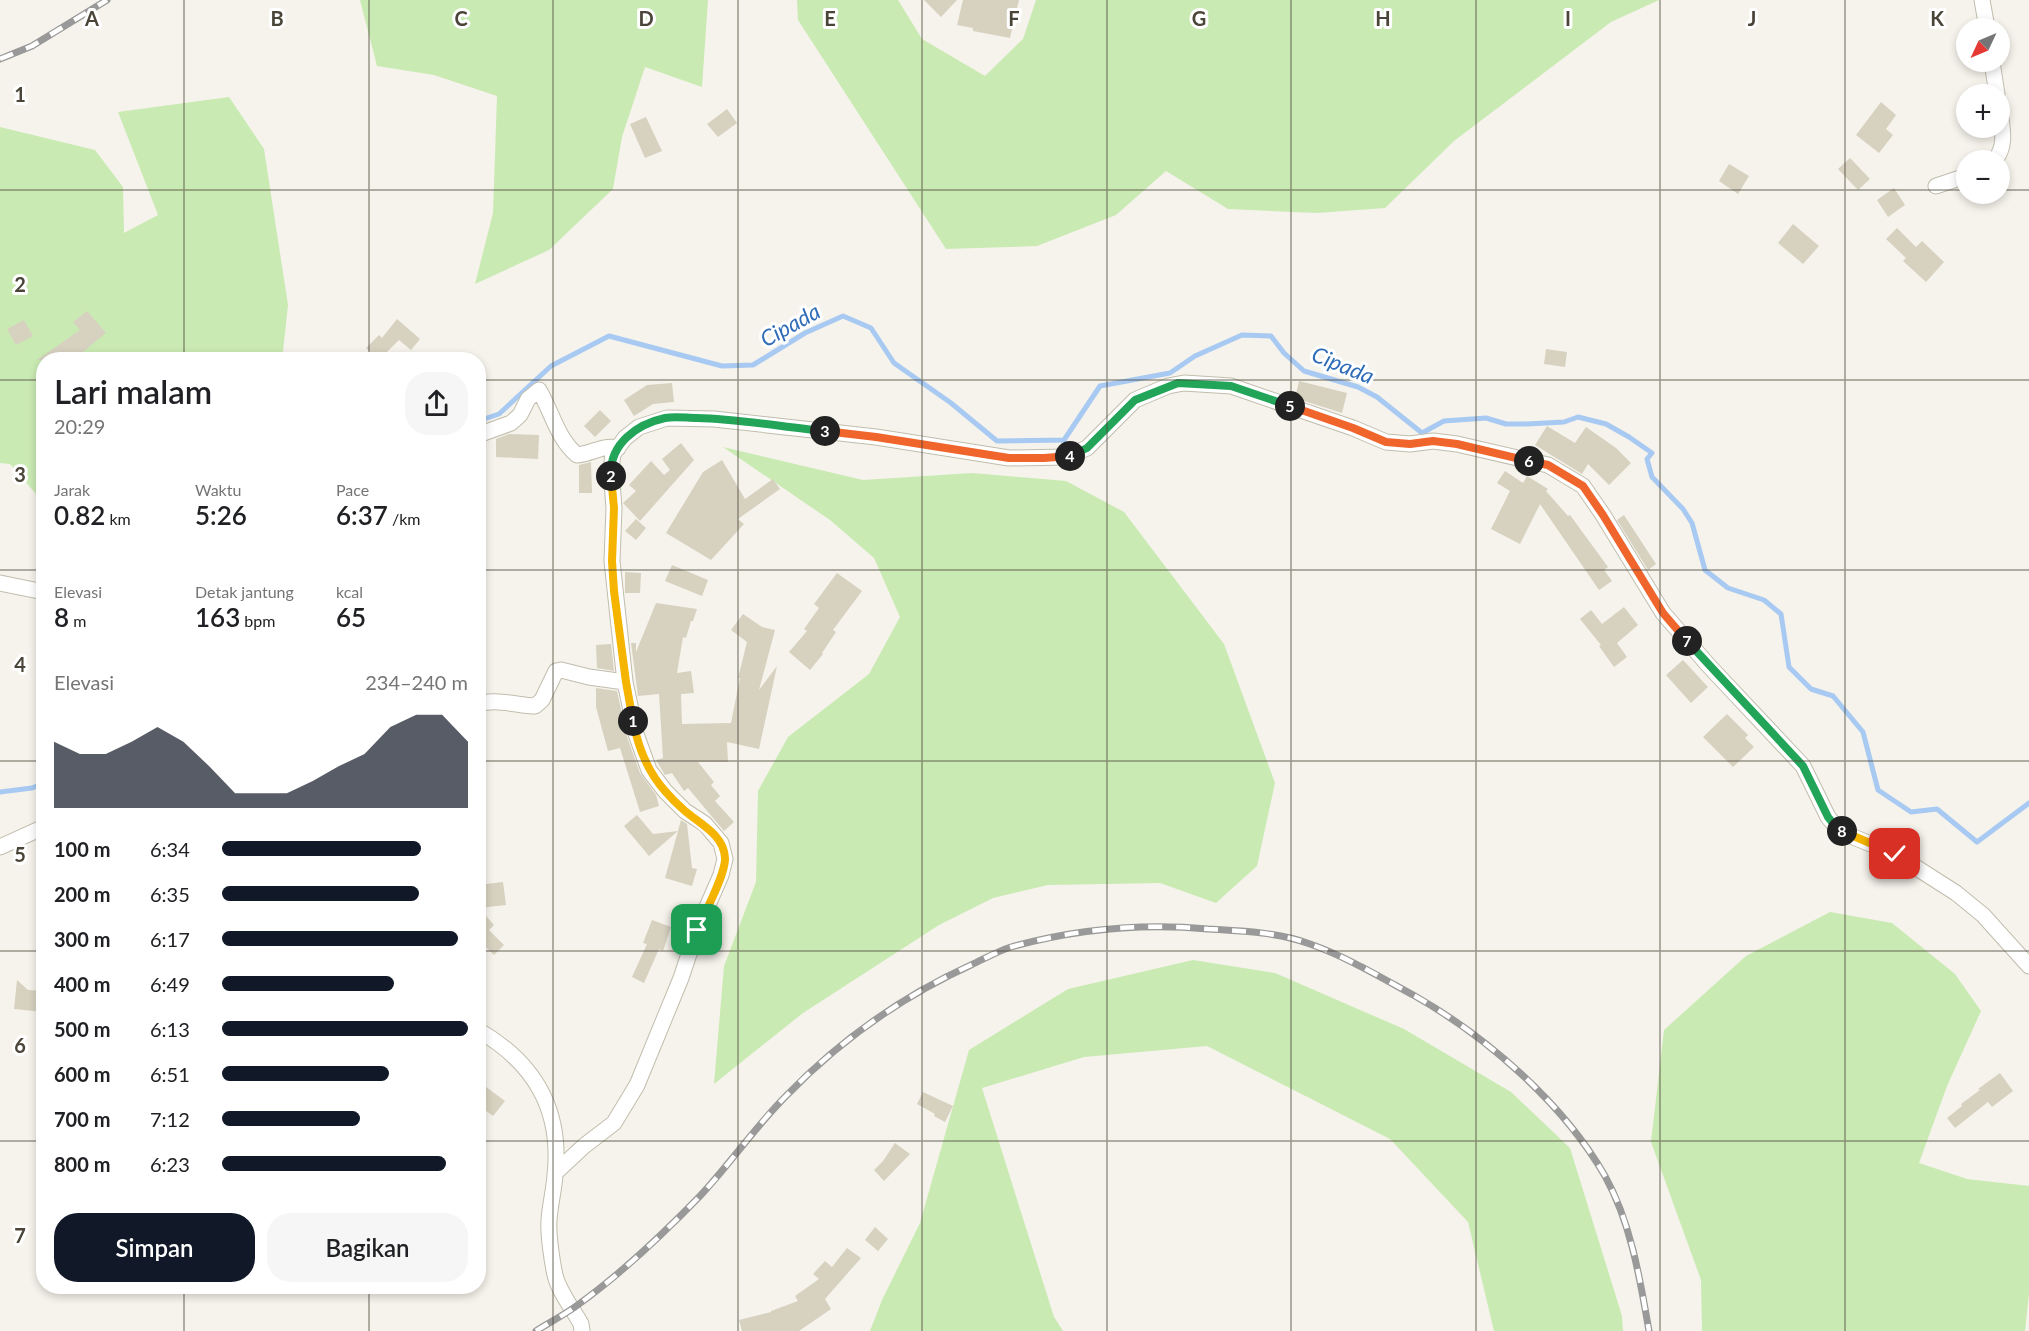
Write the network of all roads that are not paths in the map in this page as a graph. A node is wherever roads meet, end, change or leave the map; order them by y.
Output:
1 (1982, 0) edge
2 (1985, 18) edge
3 (1956, 180) edge
4 (1936, 186) dead end
5 (486, 432) edge
6 (618, 448) junction
7 (0, 583) edge
8 (36, 590) edge
9 (626, 682) junction
10 (486, 702) edge
11 (36, 831) edge
12 (0, 847) edge
13 (2029, 966) edge
14 (486, 1036) edge
15 (555, 1173) junction
16 (582, 1331) edge

1 - 2 street
3 - 4 street
5 - 6 street
6 - 9 street
6 - 13 street
7 - 8 street
9 - 10 street
9 - 15 street
11 - 12 street
14 - 15 street
15 - 16 street

